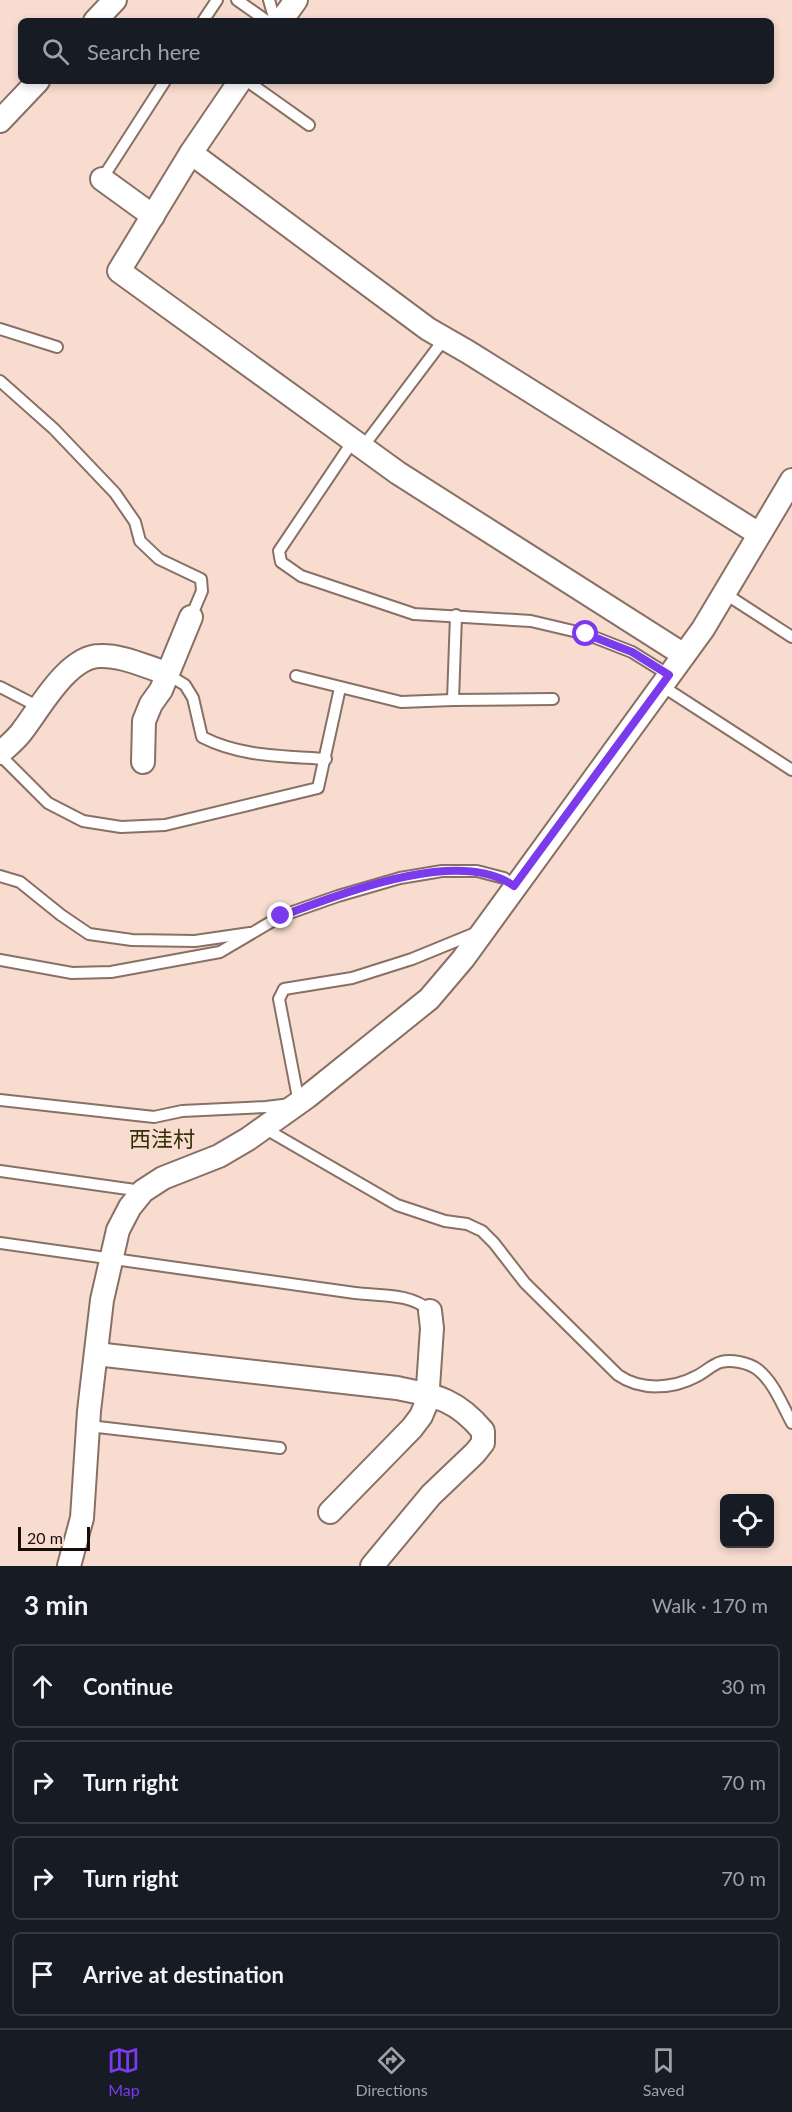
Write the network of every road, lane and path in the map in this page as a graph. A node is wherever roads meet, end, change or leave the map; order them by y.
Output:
1 (115, 0) edge
2 (217, 0) edge
3 (237, 0) edge
4 (269, 0) edge
5 (296, 0) edge
6 (98, 18) edge
7 (205, 18) edge
8 (263, 18) edge
9 (274, 18) edge
10 (283, 18) edge
11 (35, 84) edge
12 (163, 84) edge
13 (238, 84) edge
14 (251, 84) edge
15 (0, 121) edge
16 (309, 125) dead end
17 (191, 153) junction
18 (102, 179) joint
19 (153, 216) junction
20 (0, 329) edge
21 (445, 338) junction
22 (57, 347) dead end
23 (0, 381) edge
24 (358, 444) junction
25 (792, 480) edge
26 (759, 534) junction
27 (724, 593) junction
28 (456, 615) junction
29 (190, 617) joint
30 (792, 637) edge
31 (684, 655) junction
32 (167, 673) junction
33 (296, 676) dead end
34 (666, 681) junction
35 (0, 687) edge
36 (340, 688) junction
37 (553, 699) dead end
38 (453, 700) junction
39 (39, 706) junction
40 (0, 754) edge
41 (326, 759) junction
42 (143, 762) dead end
43 (792, 770) edge
44 (0, 876) edge
45 (514, 886) junction
46 (483, 930) junction
47 (252, 932) junction
48 (0, 960) edge
49 (0, 1100) edge
50 (299, 1102) junction
51 (264, 1128) junction
52 (0, 1171) edge
53 (143, 1191) junction
54 (0, 1243) edge
55 (110, 1258) junction
56 (430, 1311) joint
57 (96, 1354) junction
58 (426, 1394) junction
59 (792, 1424) edge
60 (89, 1426) junction
61 (280, 1448) dead end
62 (330, 1512) dead end
63 (69, 1566) edge
64 (372, 1566) edge

1 - 6 street
2 - 7 lane
3 - 8 lane
4 - 9 lane
5 - 10 street
11 - 15 street
12 - 18 lane
13 - 17 street
14 - 16 lane
17 - 19 street
17 - 21 street
18 - 19 street
19 - 24 street
20 - 22 lane
21 - 24 lane
21 - 26 street
23 - 29 lane
24 - 28 lane
24 - 31 street
25 - 26 street
26 - 27 street
27 - 30 lane
27 - 31 street
28 - 34 lane
28 - 38 lane
29 - 32 street
31 - 34 street
32 - 39 street
32 - 41 lane
32 - 42 street
33 - 36 lane
34 - 43 lane
34 - 45 street
35 - 39 lane
36 - 38 lane
36 - 41 lane
37 - 38 lane
39 - 40 street
40 - 41 lane
44 - 47 lane
45 - 46 street
45 - 47 lane
46 - 50 street
46 - 50 lane
47 - 48 lane
49 - 50 lane
50 - 51 street
51 - 53 street
51 - 59 lane
52 - 53 lane
53 - 55 street
54 - 55 lane
55 - 56 lane
55 - 57 street
56 - 58 street
57 - 58 street
57 - 60 street
58 - 62 street
58 - 64 street
60 - 61 lane
60 - 63 street

